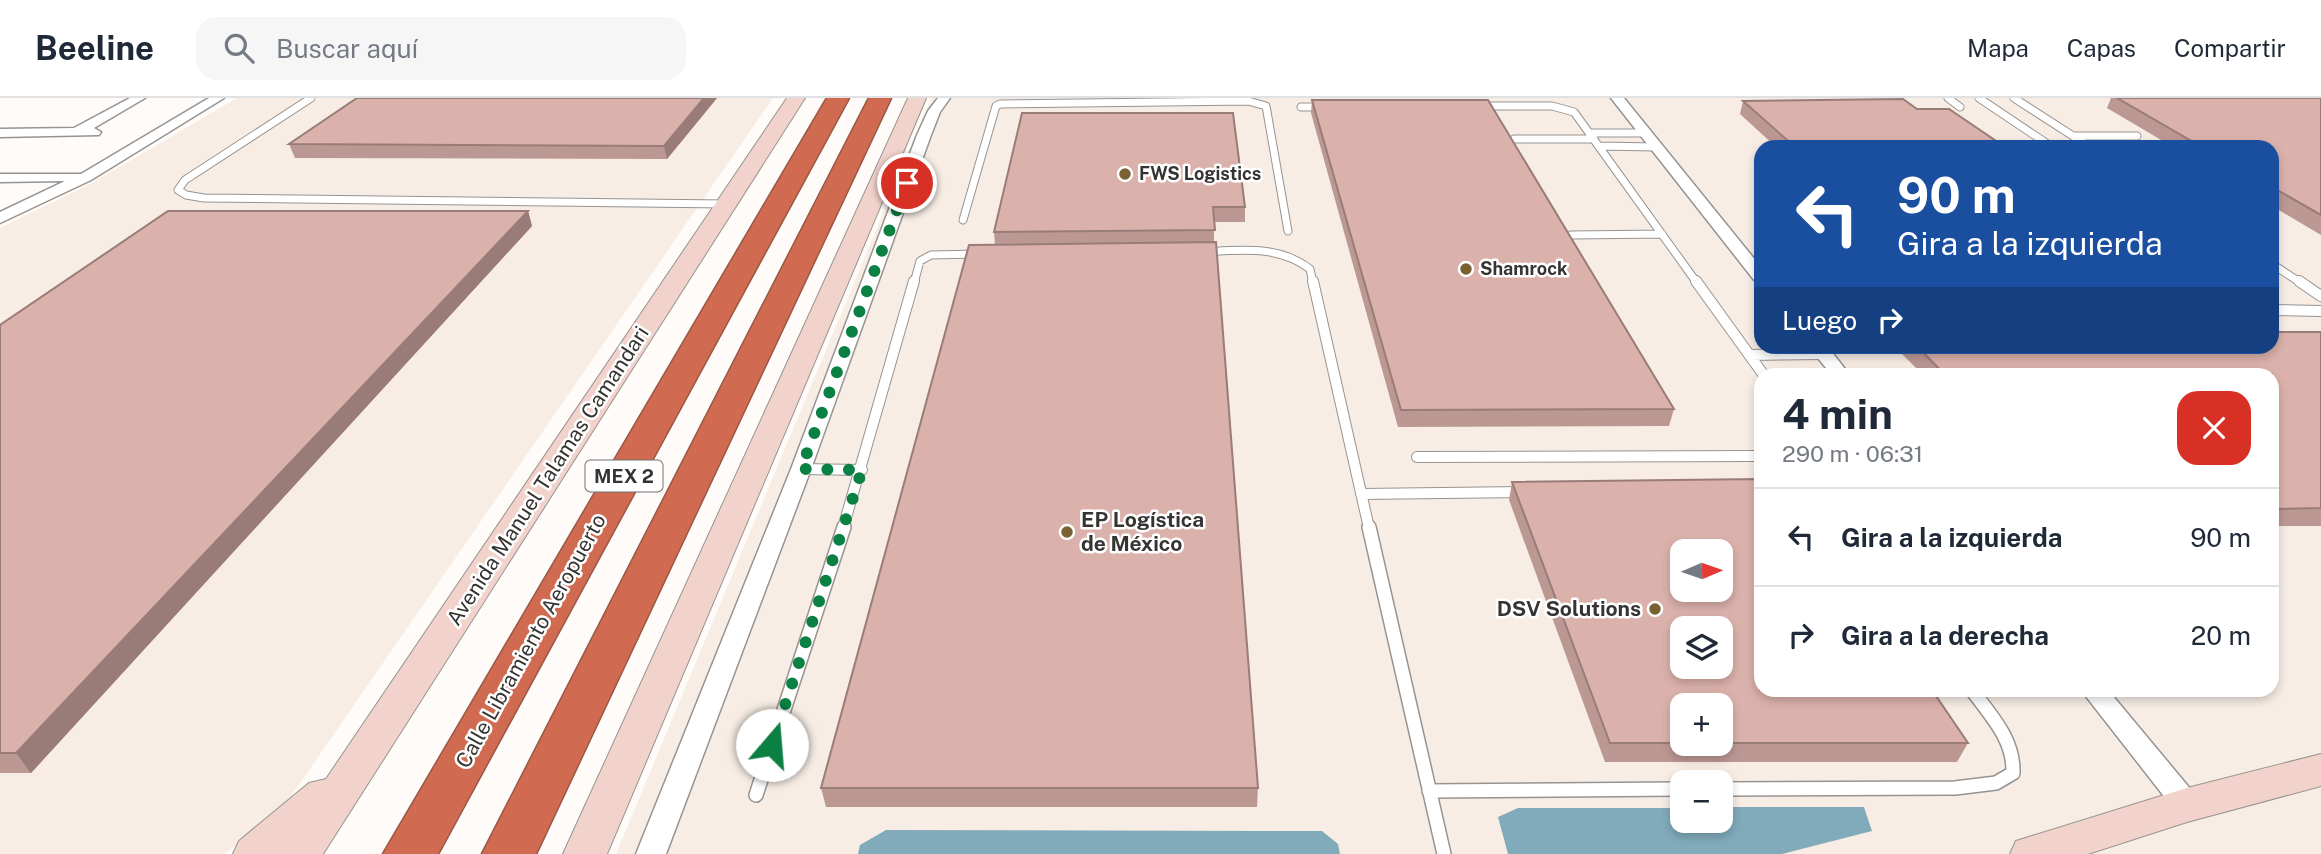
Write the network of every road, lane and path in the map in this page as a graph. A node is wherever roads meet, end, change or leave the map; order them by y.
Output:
1 (139, 98) edge
2 (218, 98) edge
3 (311, 98) edge
4 (796, 98) edge
5 (820, 98) edge
6 (838, 98) edge
7 (917, 98) edge
8 (944, 98) edge
9 (1617, 98) edge
10 (1948, 98) edge
11 (1979, 98) edge
12 (2014, 98) edge
13 (1080, 100) edge
14 (1119, 100) edge
15 (880, 102) edge
16 (1468, 106) edge
17 (1301, 107) dead end
18 (1329, 107) edge
19 (1960, 107) dead end
20 (79, 131) junction
21 (94, 132) dead end
22 (0, 133) edge
23 (1645, 133) junction
24 (924, 135) junction
25 (2073, 136) junction
26 (2137, 136) dead end
27 (1514, 139) edge
28 (1594, 139) junction
29 (2042, 140) edge
30 (2079, 140) edge
31 (813, 141) junction
32 (1656, 146) junction
33 (86, 177) junction
34 (0, 178) edge
35 (876, 187) junction
36 (726, 204) junction
37 (0, 218) edge
38 (963, 220) dead end
39 (1288, 231) dead end
40 (1662, 234) junction
41 (1571, 235) edge
42 (1192, 252) edge
43 (997, 254) edge
44 (1754, 268) edge
45 (2279, 269) edge
46 (2321, 296) edge
47 (2279, 310) edge
48 (2321, 311) edge
49 (1767, 354) edge
50 (1823, 354) edge
51 (1749, 355) junction
52 (1759, 368) edge
53 (1835, 368) edge
54 (1754, 456) edge
55 (1417, 457) dead end
56 (801, 469) junction
57 (862, 470) junction
58 (1540, 492) edge
59 (1361, 494) junction
60 (1977, 697) edge
61 (2100, 697) edge
62 (365, 754) junction
63 (464, 760) junction
64 (2321, 770) edge
65 (1670, 789) edge
66 (1733, 789) edge
67 (1429, 791) junction
68 (755, 795) dead end
69 (2187, 805) junction
70 (255, 854) edge
71 (299, 854) edge
72 (398, 854) edge
73 (410, 854) edge
74 (509, 854) edge
75 (585, 854) edge
76 (651, 854) edge
77 (1444, 854) edge
78 (2032, 854) edge

1 - 20 street
2 - 33 street
3 - 36 lane
4 - 36 main road, Avenida Manuel Talamas Camandari
5 - 31 highway
6 - 31 highway, Calle Libramiento Aeropuerto / MEX 2
7 - 35 main road
8 - 24 street
9 - 23 street
10 - 19 lane
11 - 29 lane
12 - 25 lane
13 - 14 lane
13 - 38 lane
14 - 39 lane
15 - 74 highway, MEX 2
16 - 28 lane
17 - 18 lane
20 - 21 street
20 - 22 street
23 - 28 lane
23 - 32 street
24 - 35 main road
24 - 56 street
25 - 26 lane
25 - 30 lane
27 - 28 lane
28 - 32 lane
28 - 40 lane
31 - 63 highway, Calle Libramiento Aeropuerto / MEX 2
32 - 44 street
33 - 34 street
33 - 37 street
35 - 75 main road
36 - 62 main road, Avenida Manuel Talamas Camandari
40 - 41 lane
40 - 51 lane
42 - 59 lane
43 - 57 lane
45 - 46 lane
47 - 48 lane
49 - 51 lane
50 - 53 street
51 - 52 lane
54 - 55 lane
56 - 57 lane
56 - 76 street
57 - 68 lane
58 - 59 lane
59 - 67 lane
60 - 66 lane
61 - 69 street
62 - 70 main road
62 - 71 main road, Avenida Manuel Talamas Camandari
63 - 72 highway
63 - 73 highway, Calle Libramiento Aeropuerto / MEX 2
64 - 69 main road
65 - 67 lane
67 - 77 lane
69 - 78 main road

